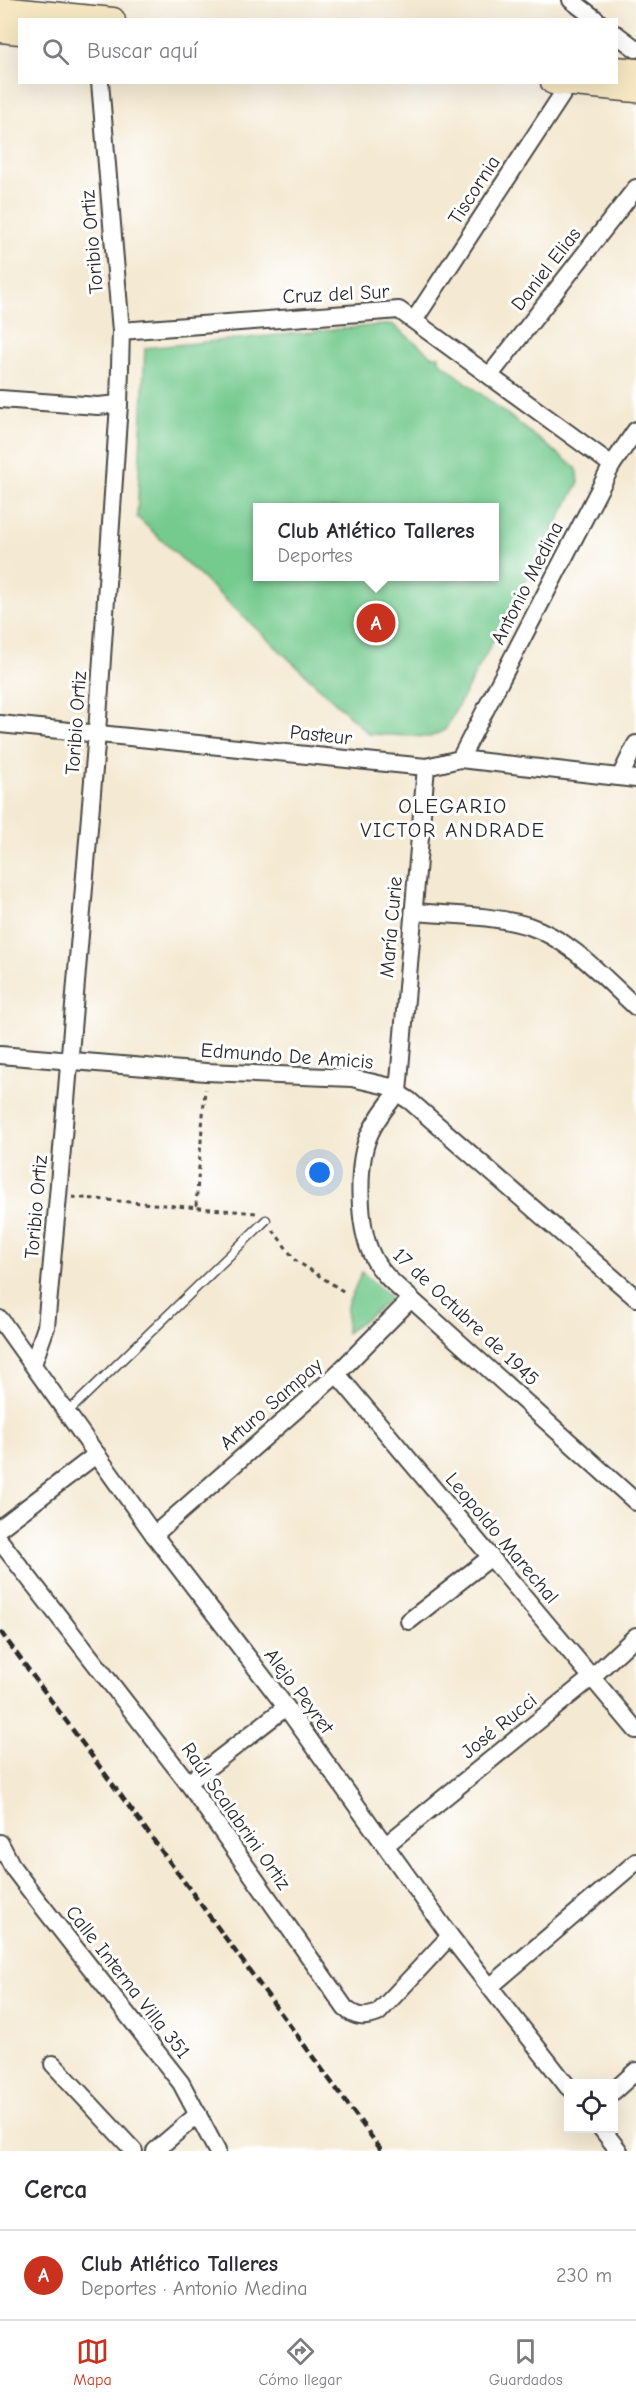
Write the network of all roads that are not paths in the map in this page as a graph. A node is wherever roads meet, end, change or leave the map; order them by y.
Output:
1 (571, 0) edge
2 (0, 9) edge
3 (92, 18) edge
4 (594, 18) edge
5 (0, 30) edge
6 (18, 32) edge
7 (618, 36) edge
8 (636, 49) edge
9 (618, 69) edge
10 (636, 71) edge
11 (100, 84) edge
12 (560, 84) edge
13 (572, 84) edge
14 (636, 90) edge
15 (636, 188) edge
16 (415, 320) junction
17 (121, 331) junction
18 (490, 375) junction
19 (0, 399) edge
20 (119, 404) junction
21 (636, 430) edge
22 (612, 465) junction
23 (0, 724) edge
24 (97, 733) junction
25 (636, 744) edge
26 (460, 759) junction
27 (426, 767) junction
28 (628, 778) edge
29 (414, 912) junction
30 (636, 1007) edge
31 (0, 1055) edge
32 (68, 1061) junction
33 (398, 1092) junction
34 (266, 1220) road end
35 (636, 1298) edge
36 (411, 1299) junction
37 (0, 1318) edge
38 (33, 1364) junction
39 (337, 1374) junction
40 (66, 1413) junction
41 (97, 1455) junction
42 (636, 1502) edge
43 (0, 1528) edge
44 (154, 1535) junction
45 (0, 1541) edge
46 (491, 1557) junction
47 (409, 1621) dead end
48 (636, 1636) edge
49 (591, 1678) junction
50 (286, 1707) junction
51 (636, 1730) edge
52 (188, 1783) junction
53 (0, 1843) edge
54 (386, 1845) junction
55 (636, 1862) edge
56 (450, 1936) junction
57 (490, 1986) junction
58 (53, 2064) dead end
59 (636, 2071) edge
60 (564, 2081) edge
61 (618, 2087) edge
62 (198, 2114) junction
63 (605, 2133) edge
64 (134, 2151) edge
65 (155, 2151) edge
66 (217, 2151) edge
67 (619, 2151) edge

1 - 4 street
2 - 3 main road
5 - 6 main road
7 - 8 street
9 - 10 main road
11 - 17 street, Toribio Ortiz
12 - 16 street, Tiscornia
13 - 14 main road
15 - 18 street, Daniel Elias
16 - 17 street, Cruz del Sur
16 - 18 street, Cruz del Sur
17 - 20 street, Toribio Ortiz
18 - 22 street, Cruz del Sur
19 - 20 street
20 - 24 street, Toribio Ortiz
21 - 22 street, Antonio Medina
22 - 26 street, Antonio Medina
23 - 24 street, Pasteur
24 - 27 street, Pasteur
24 - 32 street, Toribio Ortiz
25 - 28 street
26 - 27 street, Pasteur
26 - 28 street, Pasteur
27 - 29 street, María Curie
29 - 30 street
29 - 33 street, María Curie
31 - 32 street, Edmundo De Amicis
32 - 33 street, Edmundo De Amicis
32 - 38 street, Toribio Ortiz
33 - 35 street, Edmundo De Amicis
33 - 36 street, 17 de Octubre de 1945
34 - 40 lane
36 - 39 street, Arturo Sampay
36 - 42 street, 17 de Octubre de 1945
37 - 38 street, Alejo Peyret
38 - 40 street, Alejo Peyret
39 - 44 street, Arturo Sampay
39 - 46 street, Leopoldo Marechal
40 - 41 street, Alejo Peyret
41 - 43 street
41 - 44 street, Alejo Peyret
44 - 50 street, Alejo Peyret
45 - 52 street, Raúl Scalabrini Ortiz
46 - 47 street
46 - 49 street, Leopoldo Marechal
48 - 49 street, José Rucci
49 - 51 street, Leopoldo Marechal
49 - 54 street, José Rucci
50 - 52 street
50 - 54 street, Alejo Peyret
52 - 56 street, Raúl Scalabrini Ortiz
53 - 62 street, Calle Interna Villa 351
54 - 56 street, Alejo Peyret
55 - 57 street
56 - 57 street, Alejo Peyret
57 - 60 street, Alejo Peyret
58 - 64 street
59 - 61 street
62 - 65 street
62 - 66 street, Calle Interna Villa 351
63 - 67 street

